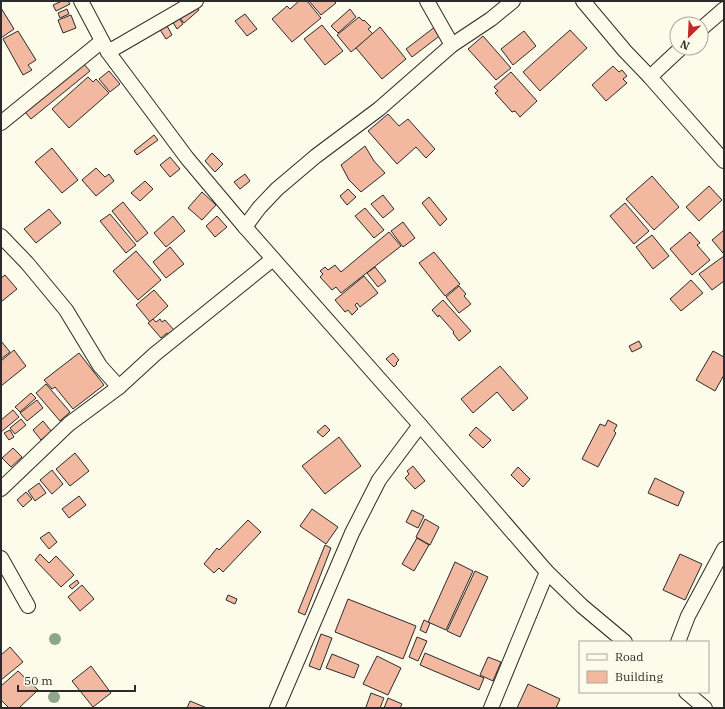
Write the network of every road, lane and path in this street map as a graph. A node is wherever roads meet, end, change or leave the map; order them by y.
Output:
1 (81, 1) edge
2 (196, 1) edge
3 (427, 1) edge
4 (513, 1) edge
5 (583, 1) edge
6 (724, 9) edge
7 (709, 22) edge
8 (452, 45) junction
9 (105, 46) junction
10 (672, 56) edge
11 (650, 77) junction
12 (1, 124) edge
13 (724, 161) edge
14 (245, 227) junction
15 (1, 236) edge
16 (273, 259) junction
17 (119, 387) junction
18 (420, 425) junction
19 (1, 489) edge
20 (724, 549) edge
21 (1, 558) edge
22 (547, 572) junction
23 (28, 606) dead end
24 (624, 641) edge
25 (678, 641) edge
26 (687, 693) edge
27 (277, 708) edge
28 (491, 708) edge
29 (705, 708) edge

1 - 9 street
2 - 9 street
3 - 8 street
4 - 8 street
5 - 11 street
6 - 7 street
8 - 14 street
9 - 12 street
9 - 14 street
10 - 11 street
11 - 13 street
14 - 16 street
15 - 17 street
16 - 17 street
16 - 18 street
17 - 19 street
18 - 22 street
18 - 27 street
20 - 25 street
21 - 23 street
22 - 24 street
22 - 28 street
26 - 29 street

